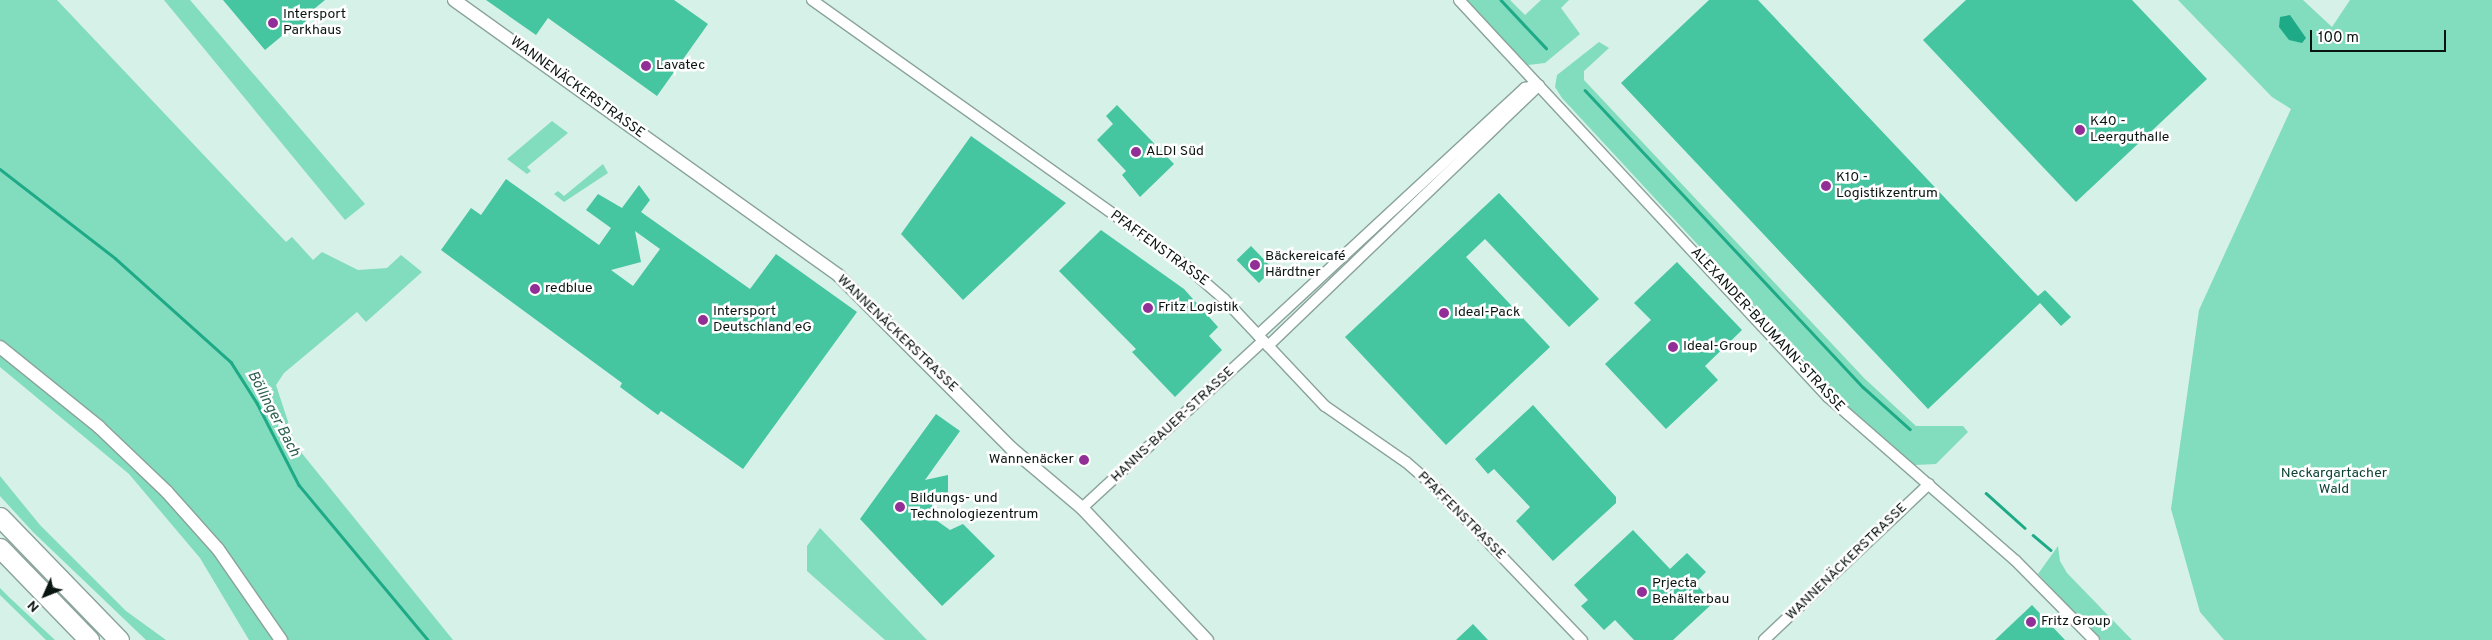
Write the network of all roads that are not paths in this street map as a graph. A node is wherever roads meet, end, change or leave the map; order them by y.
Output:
1 (454, 0) edge
2 (812, 0) edge
3 (1459, 0) edge
4 (1539, 85) junction
5 (1346, 264) junction
6 (1263, 341) junction
7 (0, 348) edge
8 (1929, 484) junction
9 (1082, 508) junction
10 (0, 518) edge
11 (0, 548) edge
12 (89, 640) edge
13 (119, 640) edge
14 (281, 640) edge
15 (1208, 640) edge
16 (1582, 640) edge
17 (1764, 640) edge
18 (2094, 640) edge

1 - 9 street, WANNENÄCKERSTRASSE
2 - 6 street, PFAFFENSTRASSE
3 - 4 street, ALEXANDER-BAUMANN-STRASSE
4 - 5 street, HANNS-BAUER-STRASSE
4 - 8 street, ALEXANDER-BAUMANN-STRASSE
5 - 6 street, HANNS-BAUER-STRASSE
5 - 6 street, HANNS-BAUER-STRASSE
6 - 9 street, HANNS-BAUER-STRASSE
6 - 16 street, PFAFFENSTRASSE
7 - 14 street
8 - 17 street, WANNENÄCKERSTRASSE
8 - 18 street, ALEXANDER-BAUMANN-STRASSE
9 - 15 street, WANNENÄCKERSTRASSE
10 - 13 highway
11 - 12 highway

